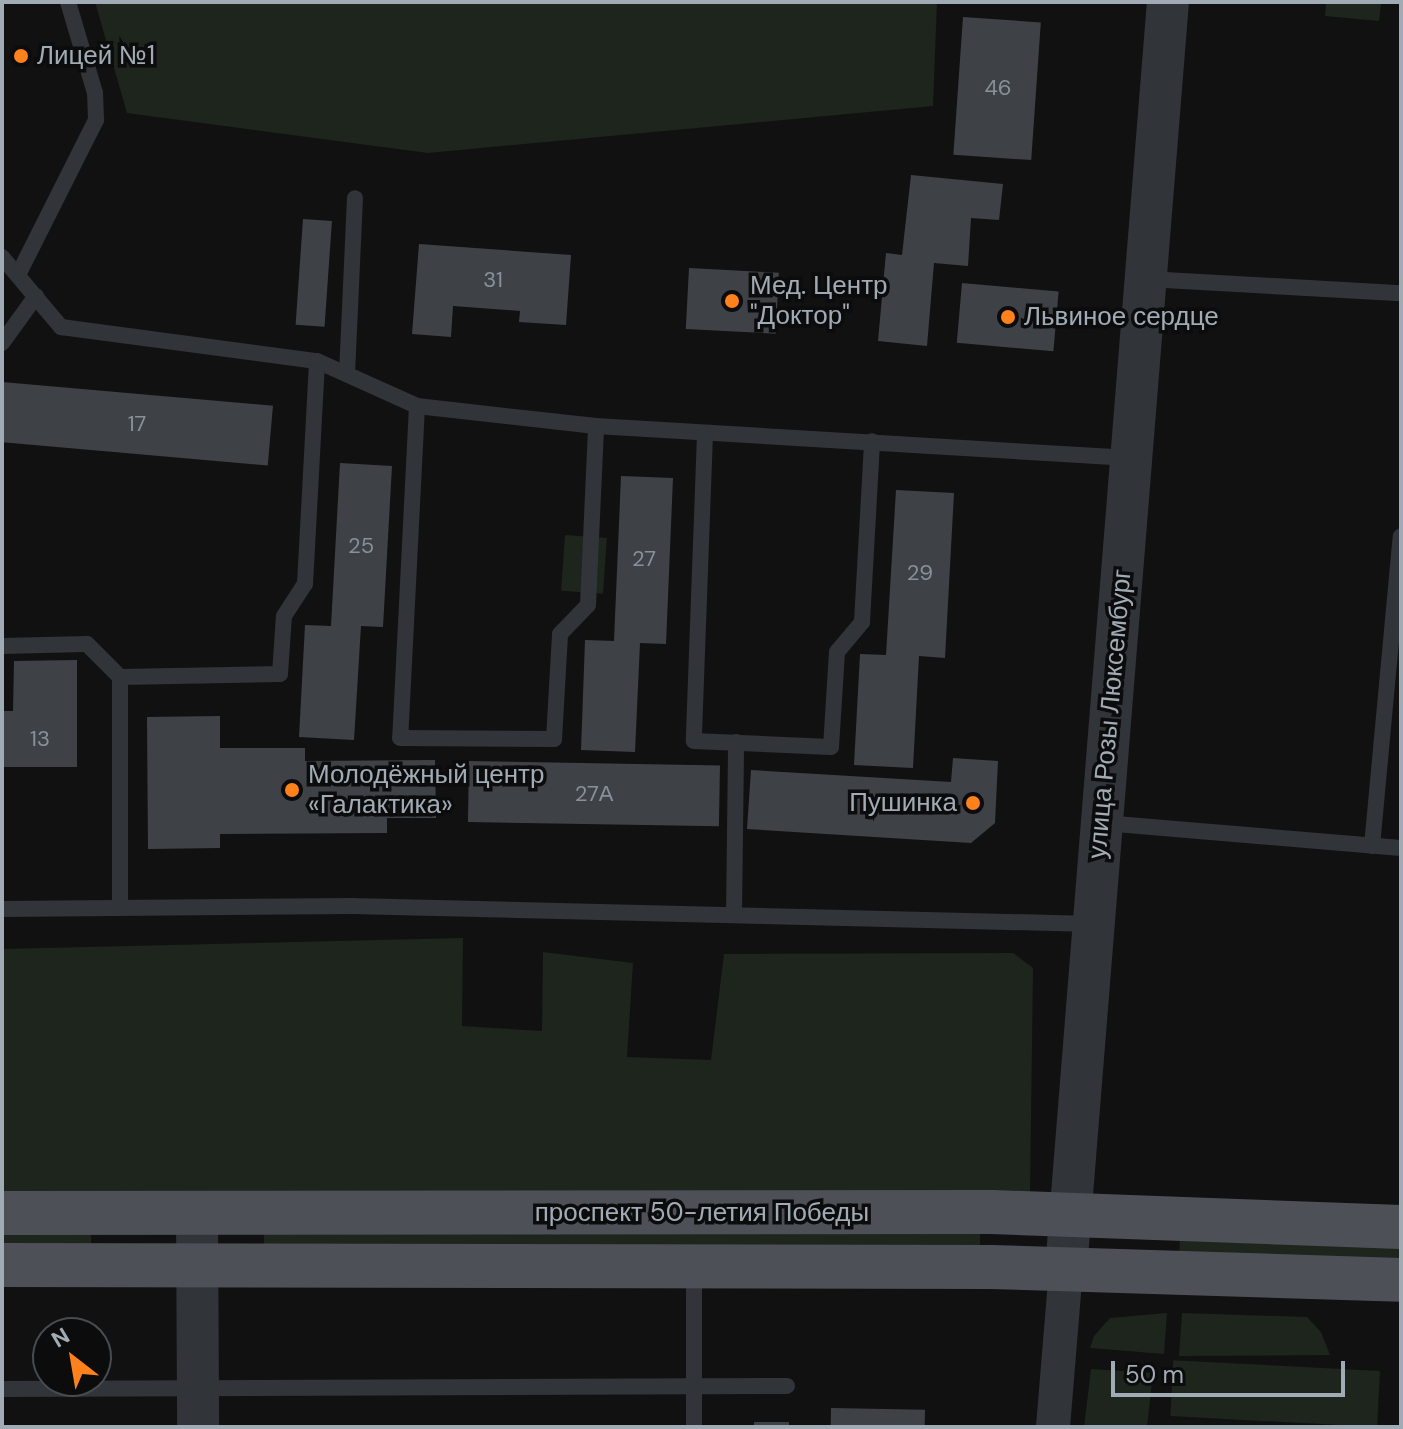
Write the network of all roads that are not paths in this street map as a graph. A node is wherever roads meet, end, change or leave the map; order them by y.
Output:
1 (68, 2) edge
2 (1168, 2) edge
3 (355, 198) dead end
4 (2, 257) edge
5 (18, 275) junction
6 (1145, 279) junction
7 (1401, 293) edge
8 (36, 296) junction
9 (2, 343) edge
10 (317, 361) junction
11 (347, 374) junction
12 (417, 406) junction
13 (596, 426) junction
14 (705, 434) junction
15 (872, 441) junction
16 (1133, 459) junction
17 (1401, 536) edge
18 (2, 646) edge
19 (120, 677) junction
20 (1384, 724) junction
21 (1401, 726) edge
22 (736, 742) junction
23 (1100, 822) junction
24 (1372, 846) junction
25 (1401, 848) edge
26 (120, 908) junction
27 (2, 909) edge
28 (734, 914) junction
29 (1092, 924) junction
30 (2, 1213) edge
31 (197, 1213) junction
32 (1070, 1214) junction
33 (1401, 1227) edge
34 (2, 1265) edge
35 (196, 1266) junction
36 (1066, 1269) junction
37 (694, 1270) junction
38 (1401, 1280) edge
39 (196, 1385) junction
40 (694, 1385) junction
41 (787, 1386) dead end
42 (2, 1389) edge
43 (198, 1427) edge
44 (694, 1427) edge
45 (1053, 1427) edge

1 - 5 lane
2 - 6 street, улица Розы Люксембург
3 - 11 lane
4 - 5 lane
5 - 8 lane
6 - 7 lane
6 - 16 street, улица Розы Люксембург
8 - 9 lane
8 - 10 lane
10 - 11 lane
10 - 19 lane
11 - 12 lane
12 - 13 lane
12 - 13 lane
13 - 14 lane
14 - 15 lane
14 - 22 lane
15 - 16 lane
15 - 22 lane
16 - 23 street, улица Розы Люксембург
17 - 20 lane
18 - 19 lane
19 - 26 lane
20 - 21 lane
20 - 24 lane
22 - 28 lane
23 - 24 lane
23 - 29 street, улица Розы Люксембург
24 - 25 lane
26 - 27 lane
26 - 28 lane
28 - 29 lane
29 - 32 street, улица Розы Люксембург
30 - 31 main road, проспект 50-летия Победы
31 - 32 main road, проспект 50-летия Победы
31 - 35 street
32 - 33 main road, проспект 50-летия Победы
32 - 36 street, улица Розы Люксембург
34 - 35 main road
35 - 37 main road
35 - 39 street
36 - 37 main road
36 - 38 main road
36 - 45 street, улица Розы Люксембург
37 - 40 lane
39 - 40 lane
39 - 42 lane
39 - 43 street
40 - 41 lane
40 - 44 lane

